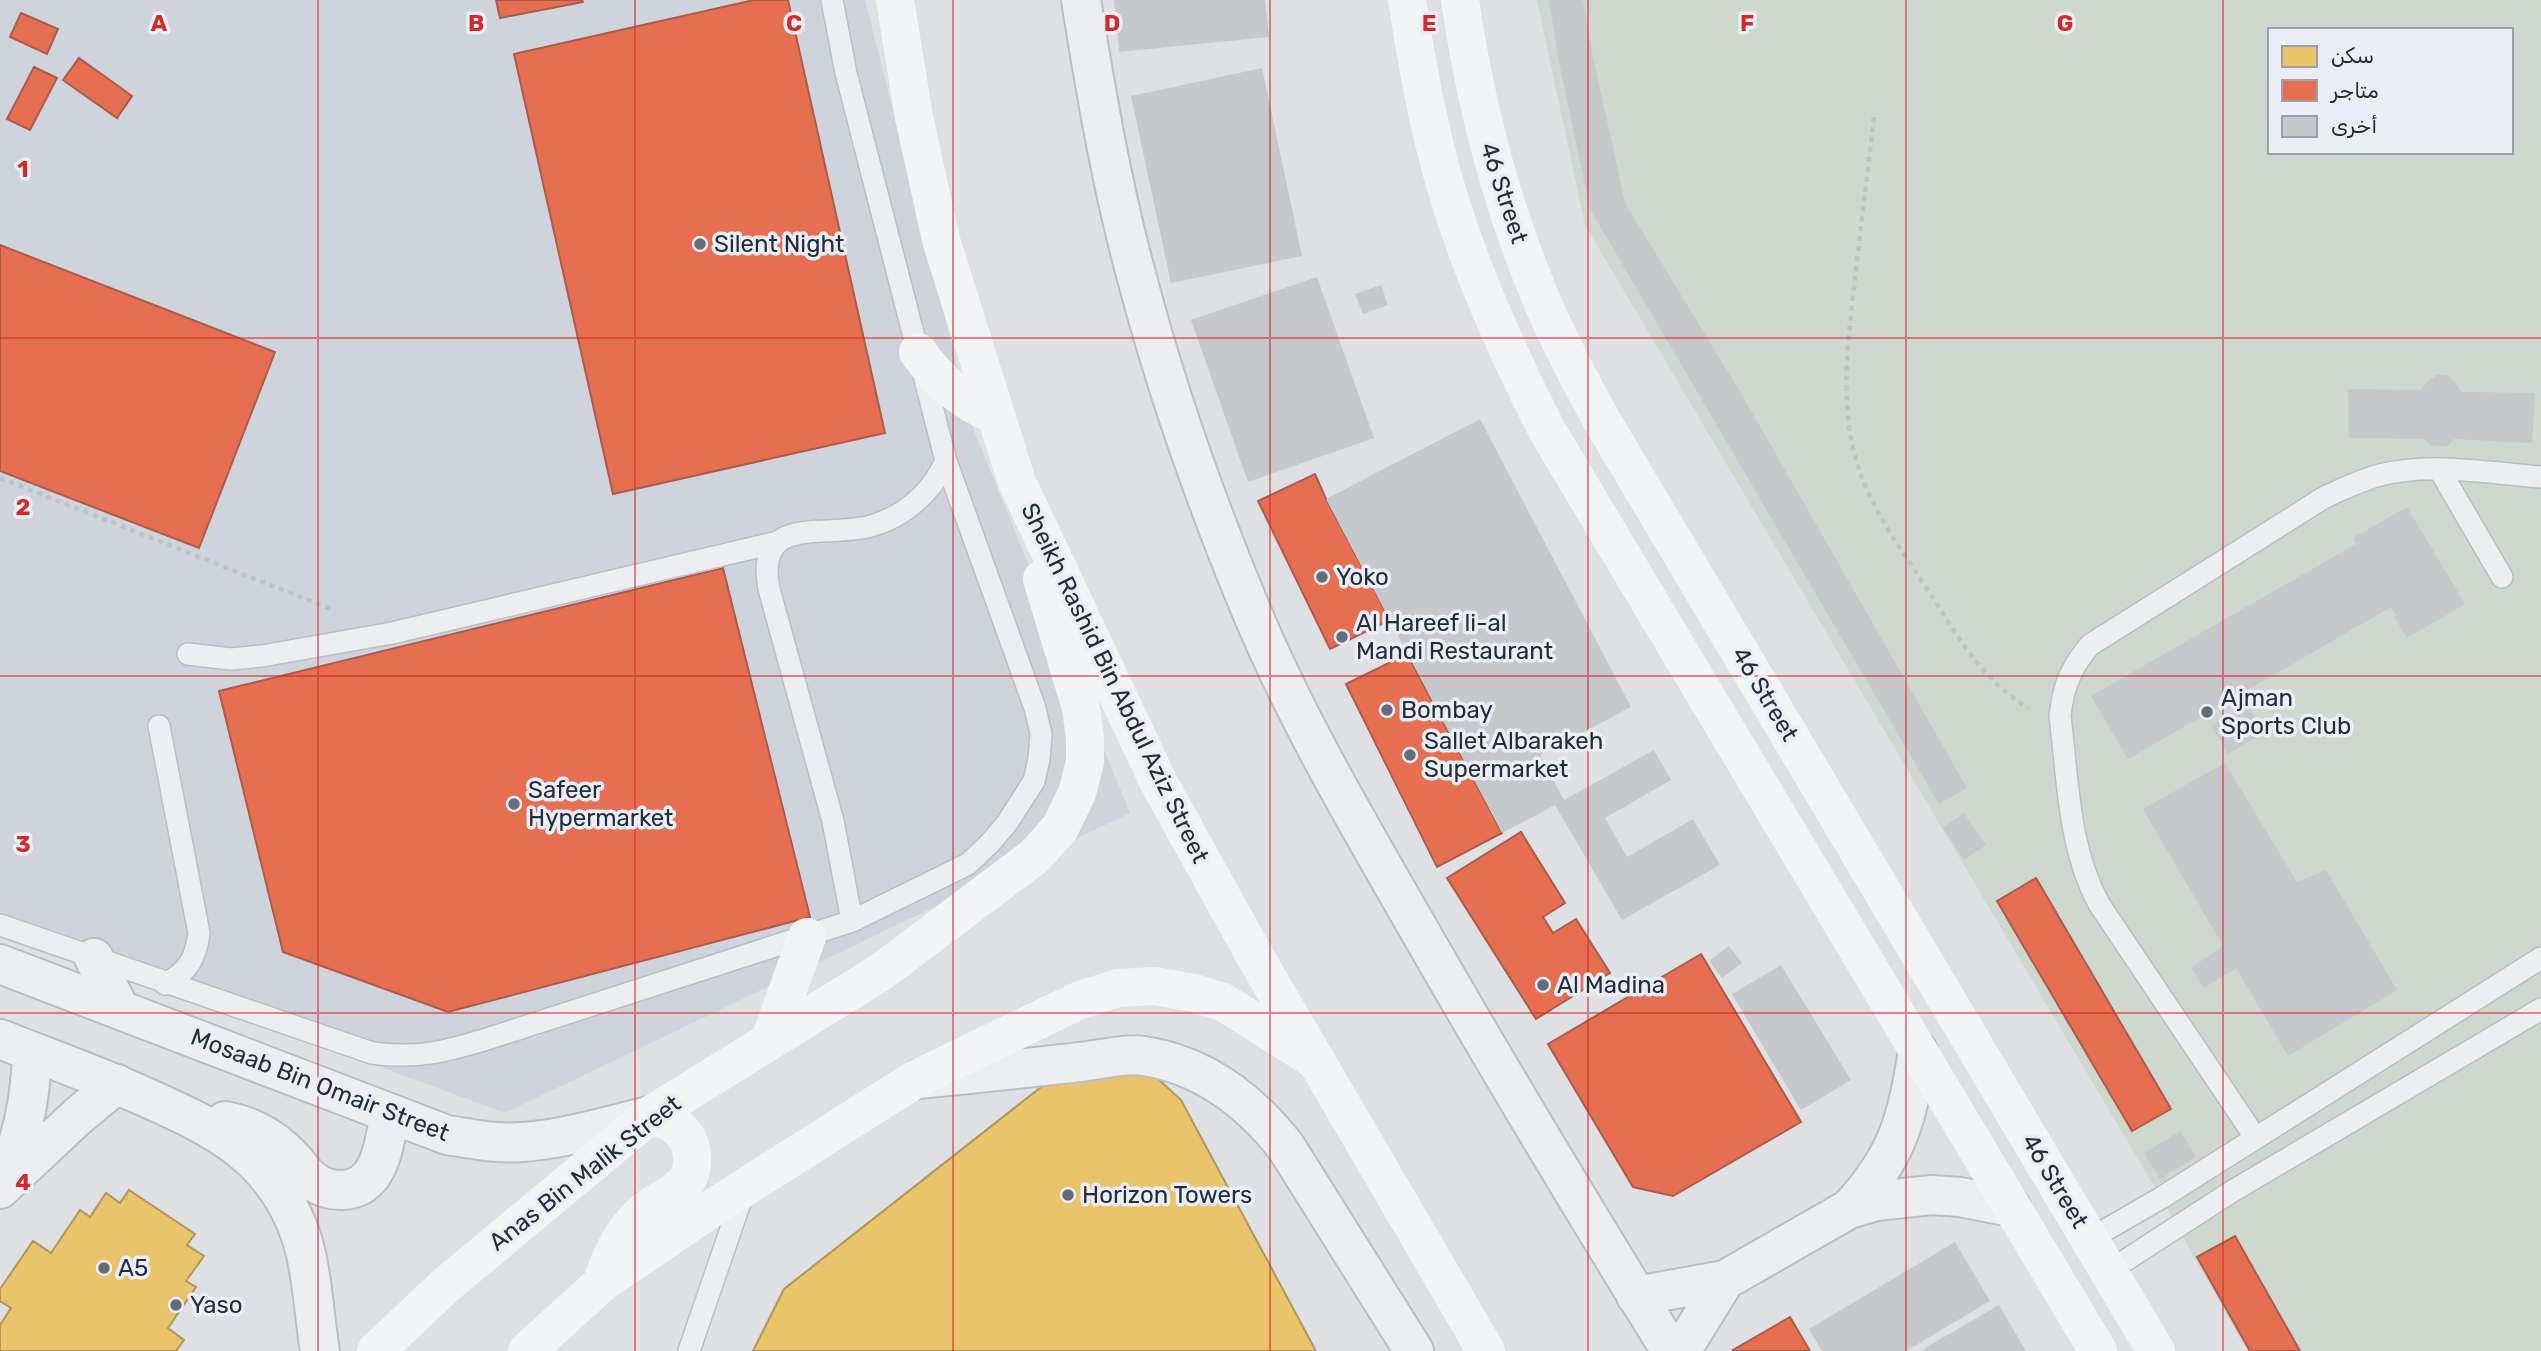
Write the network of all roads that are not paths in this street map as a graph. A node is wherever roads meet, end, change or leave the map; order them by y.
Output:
1 (832, 0) edge
2 (895, 0) edge
3 (1081, 0) edge
4 (1407, 0) edge
5 (1461, 0) edge
6 (918, 352) junction
7 (995, 415) junction
8 (946, 461) junction
9 (2439, 469) junction
10 (2541, 478) edge
11 (1017, 482) junction
12 (778, 542) junction
13 (2502, 577) dead end
14 (188, 654) dead end
15 (159, 726) dead end
16 (852, 921) junction
17 (0, 925) edge
18 (807, 937) junction
19 (94, 958) junction
20 (2541, 958) edge
21 (0, 964) edge
22 (165, 984) junction
23 (119, 1008) junction
24 (2541, 1009) edge
25 (770, 1039) junction
26 (16, 1046) edge
27 (1918, 1051) junction
28 (1317, 1061) junction
29 (914, 1080) junction
30 (117, 1084) junction
31 (390, 1114) junction
32 (649, 1116) junction
33 (198, 1121) junction
34 (2255, 1137) junction
35 (2213, 1164) junction
36 (746, 1187) junction
37 (0, 1189) edge
38 (2231, 1192) junction
39 (2011, 1207) junction
40 (1849, 1209) junction
41 (2099, 1255) junction
42 (1725, 1280) junction
43 (602, 1283) junction
44 (1636, 1296) junction
45 (320, 1351) edge
46 (376, 1351) edge
47 (527, 1351) edge
48 (689, 1351) edge
49 (1414, 1351) edge
50 (1486, 1351) edge
51 (1671, 1351) edge
52 (1681, 1351) edge
53 (2098, 1351) edge
54 (2156, 1351) edge

1 - 6 lane
2 - 7 main road, Sheikh Rashid Bin Abdul Aziz Street
3 - 44 street
4 - 27 main road, 46 Street
5 - 41 main road, 46 Street
6 - 7 main road
6 - 8 lane
7 - 11 main road, Sheikh Rashid Bin Abdul Aziz Street
8 - 12 lane
8 - 16 lane
9 - 10 lane
9 - 13 lane
9 - 34 lane
11 - 25 main road, Anas Bin Malik Street
11 - 28 main road, Sheikh Rashid Bin Abdul Aziz Street
12 - 14 lane
12 - 16 lane
15 - 22 lane
16 - 18 lane
17 - 19 lane
18 - 22 lane
18 - 25 main road
19 - 22 lane
19 - 23 street
20 - 34 lane
21 - 23 street, Mosaab Bin Omair Street
23 - 31 street, Mosaab Bin Omair Street
24 - 38 lane
25 - 32 main road, Anas Bin Malik Street
26 - 30 street
26 - 37 street
27 - 39 main road, 46 Street
27 - 40 street
28 - 29 main road
28 - 50 main road, Sheikh Rashid Bin Abdul Aziz Street
29 - 36 main road
29 - 49 street
30 - 33 street
30 - 37 street
31 - 32 street, Mosaab Bin Omair Street
31 - 33 street
32 - 43 main road
32 - 46 main road, Anas Bin Malik Street
33 - 45 street
34 - 35 lane
35 - 38 lane
35 - 41 lane
36 - 43 main road
36 - 48 lane
38 - 41 lane
39 - 40 street
39 - 53 main road, 46 Street
40 - 42 street
41 - 54 main road, 46 Street
42 - 44 street
42 - 52 street
43 - 47 main road
44 - 51 street

